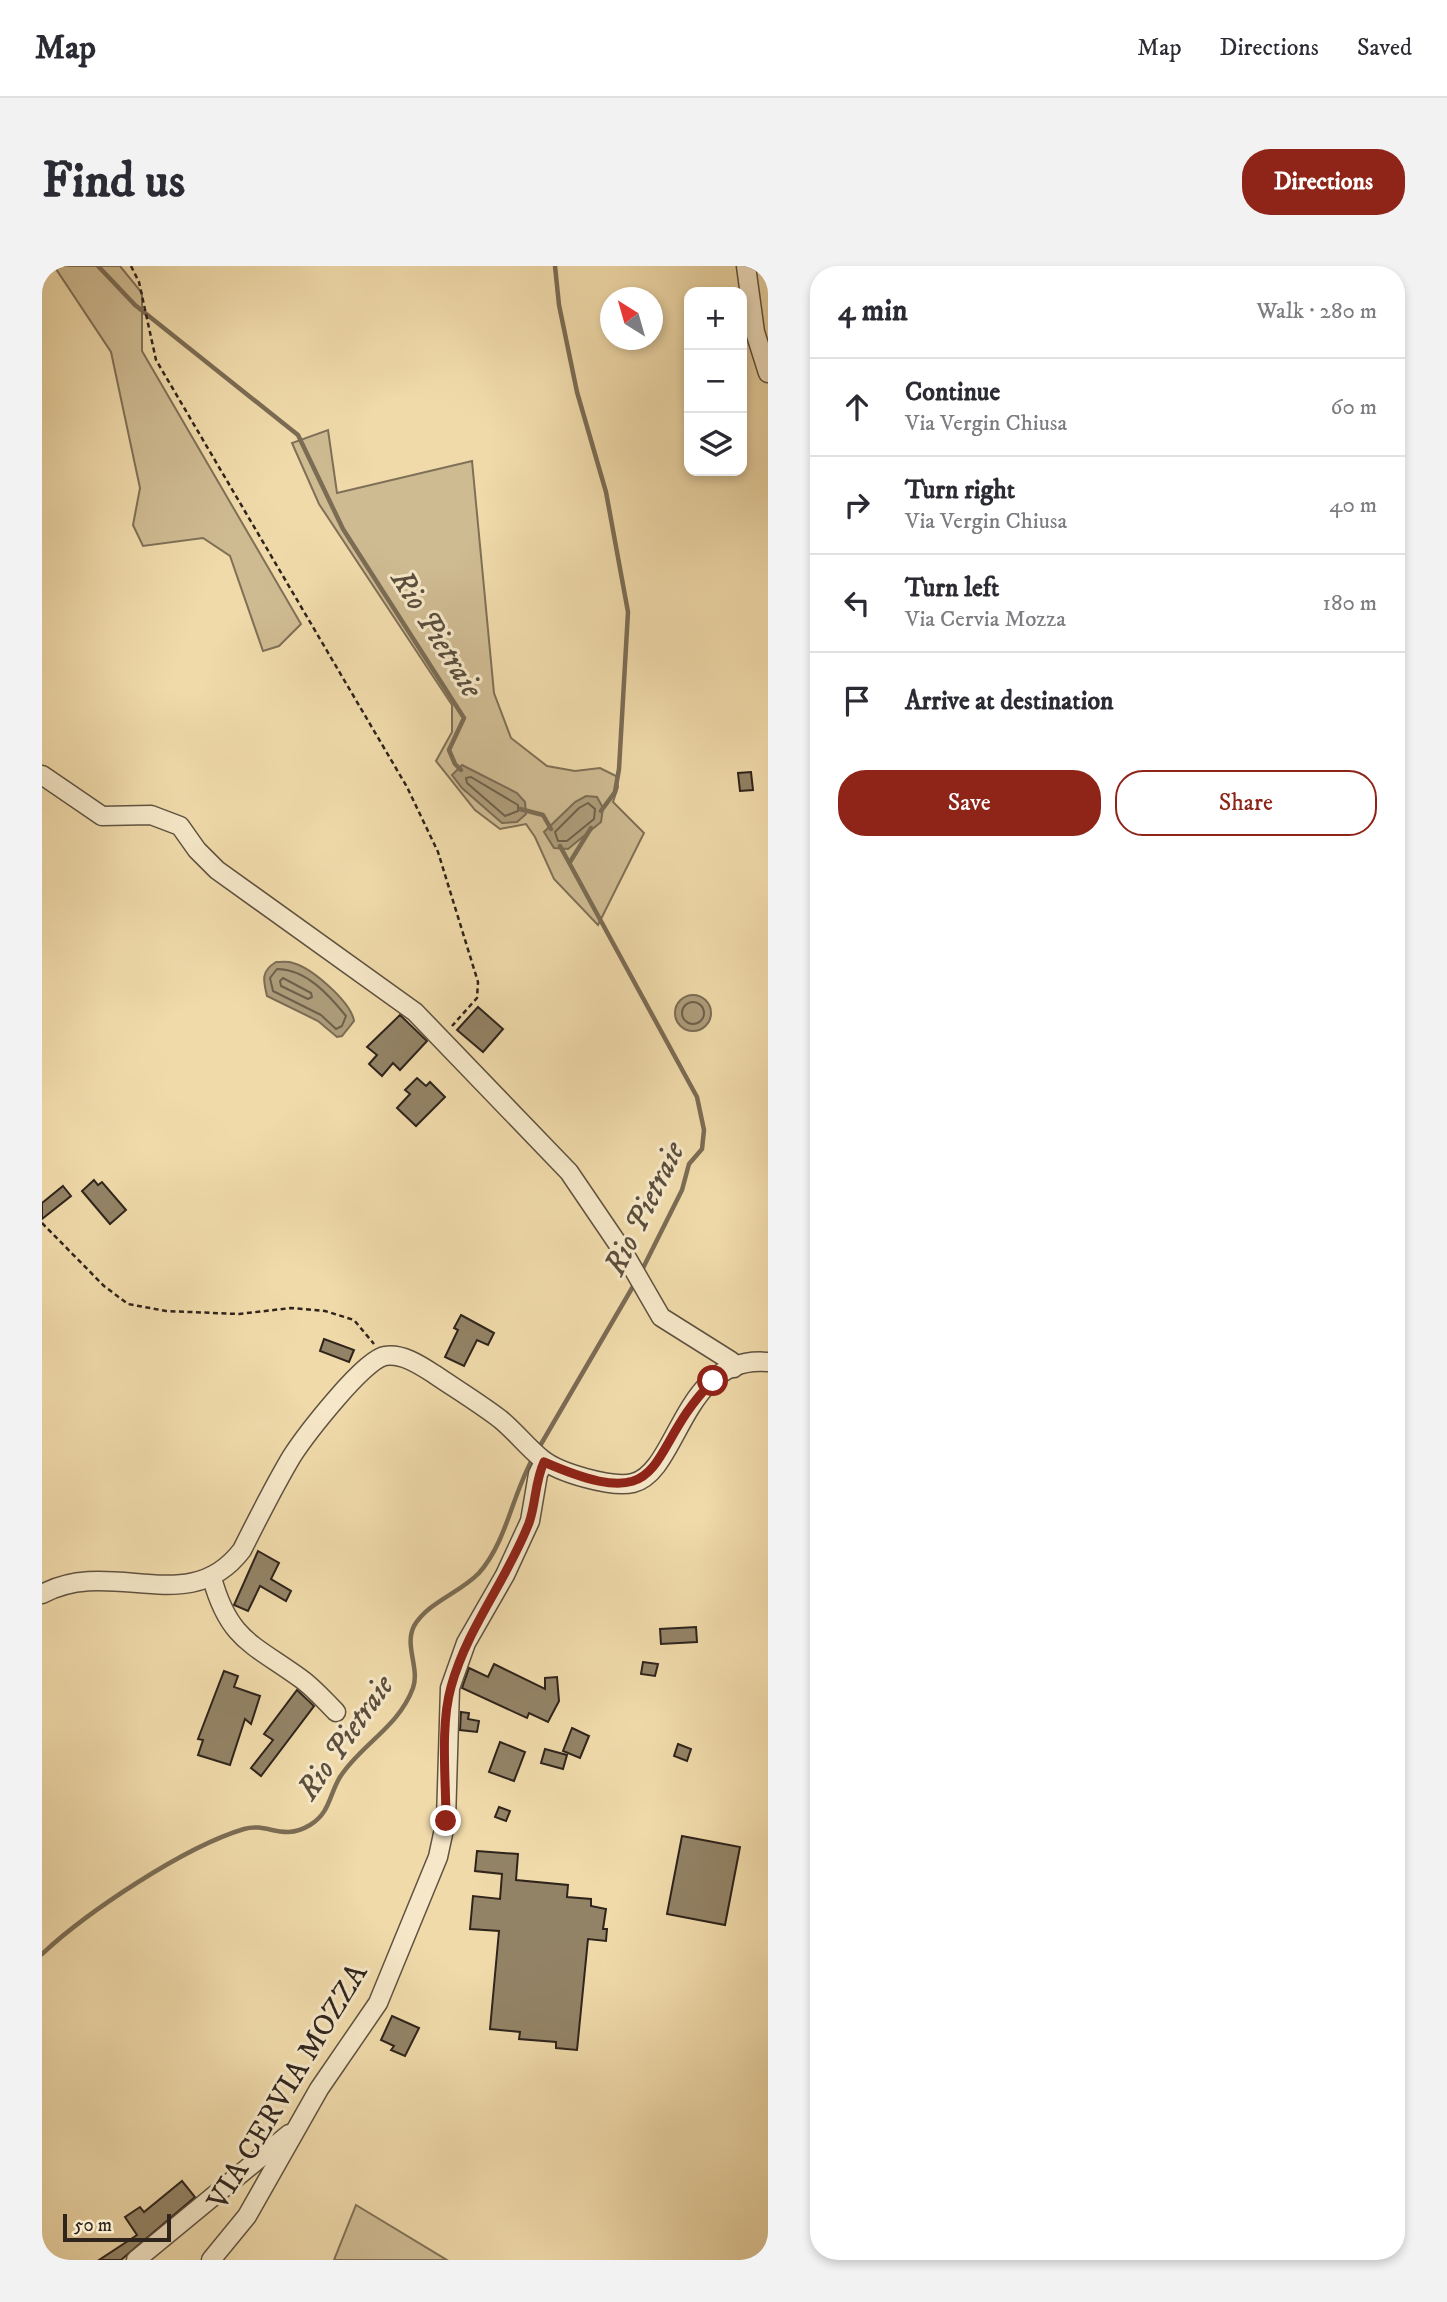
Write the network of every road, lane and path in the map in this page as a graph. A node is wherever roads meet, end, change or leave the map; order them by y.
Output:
1 (131, 266) edge
2 (746, 266) edge
3 (768, 373) edge
4 (42, 775) edge
5 (440, 1038) junction
6 (42, 1223) edge
7 (384, 1356) junction
8 (768, 1362) edge
9 (734, 1368) junction
10 (544, 1462) junction
11 (212, 1578) junction
12 (42, 1594) edge
13 (335, 1712) dead end
14 (300, 2125) junction
15 (136, 2260) edge
16 (211, 2260) edge

1 - 5 path
2 - 3 street
4 - 5 street
5 - 9 street
6 - 7 path
7 - 10 street
7 - 11 street
8 - 9 street
9 - 10 street
10 - 14 street, VIA CERVIA MOZZA
11 - 12 street
11 - 13 street
14 - 15 street
14 - 16 street, VIA CERVIA MOZZA

